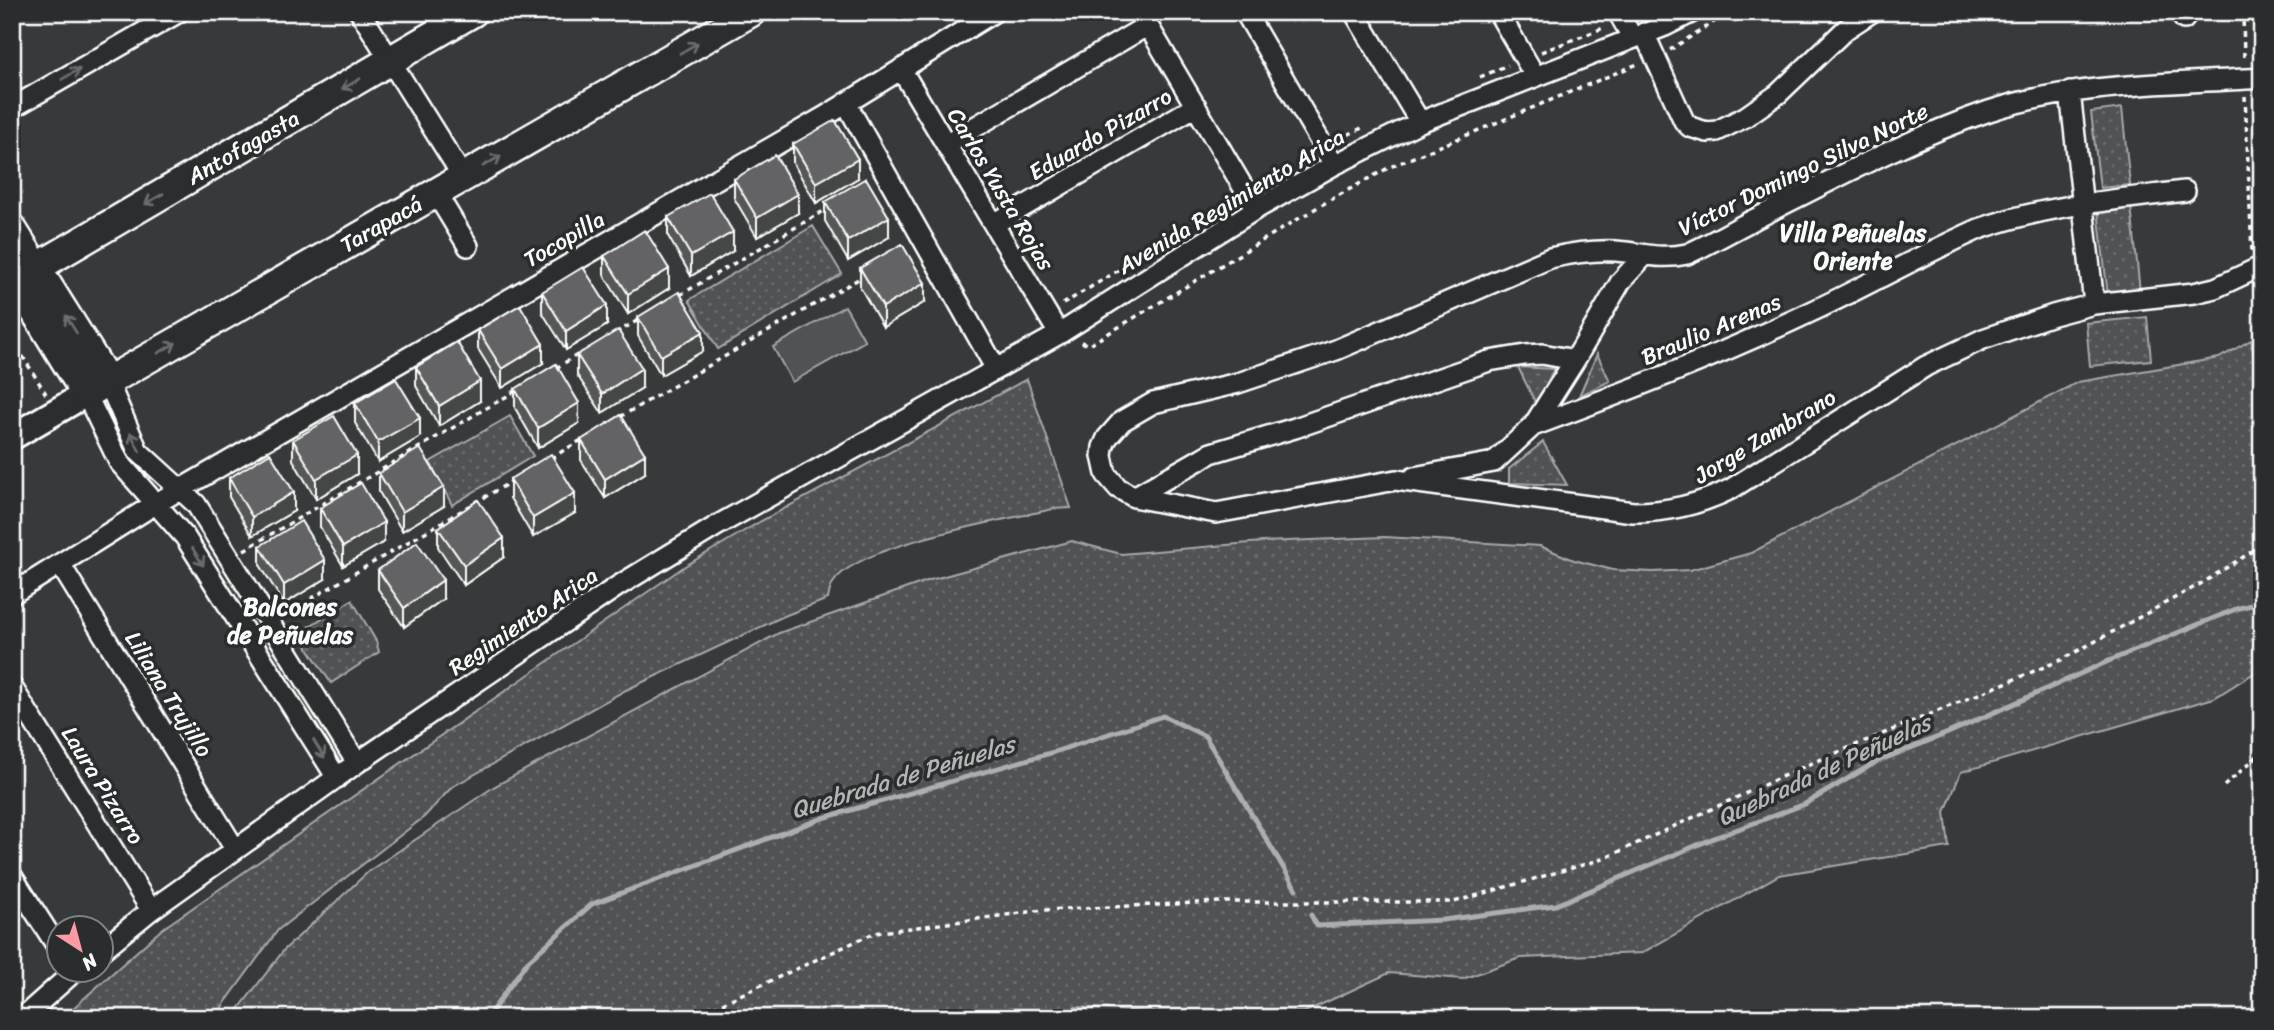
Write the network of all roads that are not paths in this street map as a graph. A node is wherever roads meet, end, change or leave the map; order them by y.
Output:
1 (178, 12) edge
2 (360, 12) edge
3 (473, 12) edge
4 (751, 12) edge
5 (994, 12) edge
6 (1245, 12) edge
7 (1354, 12) edge
8 (1498, 12) edge
9 (1618, 12) edge
10 (1693, 12) edge
11 (1872, 12) edge
12 (1144, 19) edge
13 (1638, 35) junction
14 (390, 61) junction
15 (901, 69) junction
16 (1535, 76) junction
17 (2253, 79) edge
18 (2070, 92) junction
19 (846, 103) junction
20 (1196, 107) junction
21 (12, 108) edge
22 (1420, 122) junction
23 (946, 144) junction
24 (1334, 164) junction
25 (463, 177) junction
26 (2185, 191) dead end
27 (436, 193) junction
28 (2082, 204) junction
29 (1256, 209) junction
30 (994, 224) junction
31 (12, 229) edge
32 (468, 246) dead end
33 (1644, 256) junction
34 (2257, 268) edge
35 (19, 276) edge
36 (2094, 304) junction
37 (1059, 334) junction
38 (1575, 360) junction
39 (996, 369) junction
40 (97, 388) junction
41 (1533, 426) junction
42 (12, 437) edge
43 (1107, 438) joint
44 (1494, 462) junction
45 (1395, 480) junction
46 (182, 489) junction
47 (1494, 495) junction
48 (1134, 497) junction
49 (156, 504) junction
50 (60, 564) junction
51 (12, 594) edge
52 (12, 687) edge
53 (357, 763) junction
54 (337, 778) junction
55 (235, 849) junction
56 (12, 876) edge
57 (151, 910) junction
58 (46, 929) edge
59 (116, 939) edge
60 (60, 984) edge
61 (22, 1018) edge

21 -> 1 street
2 - 14 street
3 - 14 main road, Antofagasta
25 -> 4 main road, Tarapacá
5 - 15 street, Tocopilla
6 - 24 street
7 - 22 street
8 - 16 street
9 - 13 street
10 - 13 street, Avenida Regimiento Arica
11 - 13 street
12 - 20 street
12 - 23 street
13 - 16 street, Avenida Regimiento Arica
14 - 25 street
14 -> 35 main road, Antofagasta
15 - 19 street, Tocopilla
15 - 23 street, Carlos Yusta Rojas
16 - 22 street, Avenida Regimiento Arica
17 - 18 street, Víctor Domingo Silva Norte
18 - 28 street
18 - 33 street, Víctor Domingo Silva Norte
19 - 39 street
19 - 46 street, Tocopilla
20 - 29 street
20 - 30 street, Eduardo Pizarro
22 - 24 street, Avenida Regimiento Arica
23 - 30 street, Carlos Yusta Rojas
24 - 29 street, Avenida Regimiento Arica
25 - 27 main road, Tarapacá
26 - 28 street, Braulio Arenas
27 - 32 street
40 -> 27 main road, Tarapacá
28 - 36 street
28 - 41 street, Braulio Arenas
29 - 37 street, Avenida Regimiento Arica
30 - 37 street, Carlos Yusta Rojas
31 - 35 main road
33 - 38 street
33 - 43 street, Víctor Domingo Silva Norte
34 - 36 street, Jorge Zambrano
35 - 40 main road
36 - 47 street, Jorge Zambrano
37 - 39 street, Avenida Regimiento Arica
38 - 41 street
38 - 48 street
39 - 53 street, Regimiento Arica
40 - 42 street, Tarapacá
46 -> 40 street
40 - 49 street
41 - 44 street
43 - 48 street, Jorge Zambrano
44 - 45 street
44 - 47 street
45 - 47 street, Jorge Zambrano
45 - 48 street, Jorge Zambrano
46 - 49 street, Tocopilla
46 - 53 street
49 - 50 street, Tocopilla
49 -> 54 street
50 - 51 street, Tocopilla
50 - 55 street, Liliana Trujillo
52 - 57 street, Laura Pizarro
53 - 54 street, Regimiento Arica
54 - 55 street, Regimiento Arica
55 - 57 street, Regimiento Arica
56 - 58 street
57 - 59 street, Regimiento Arica
60 - 61 street

